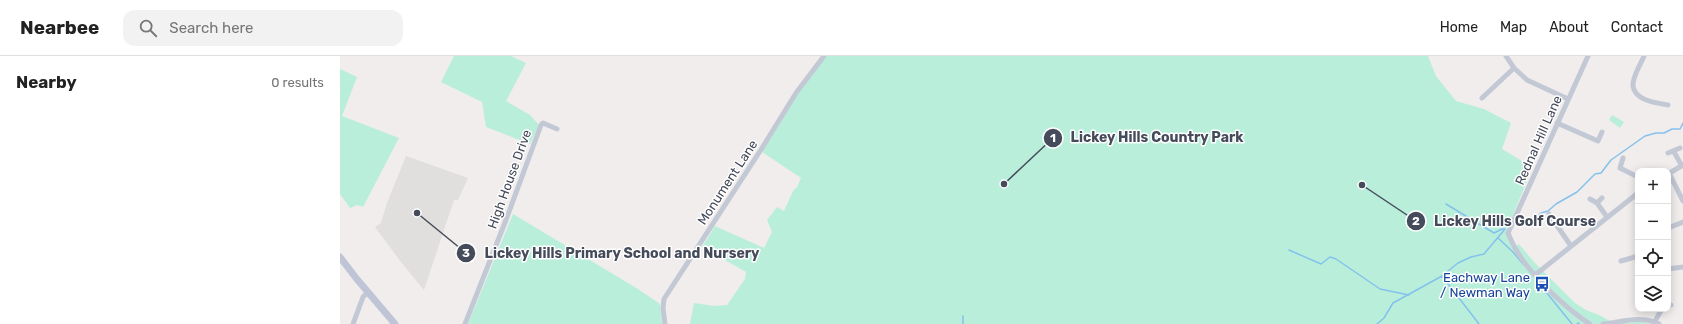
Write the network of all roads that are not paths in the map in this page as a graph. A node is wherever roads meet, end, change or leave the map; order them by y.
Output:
1 (824, 56) edge
2 (1506, 56) edge
3 (1588, 56) edge
4 (1644, 56) edge
5 (1514, 68) junction
6 (1482, 98) dead end
7 (1568, 99) junction
8 (1668, 105) dead end
9 (1557, 123) junction
10 (558, 129) dead end
11 (1602, 132) dead end
12 (1680, 148) dead end
13 (1623, 158) dead end
14 (1682, 166) edge
15 (1671, 172) edge
16 (1635, 176) edge
17 (1671, 179) edge
18 (1635, 195) edge
19 (1602, 198) dead end
20 (1590, 199) dead end
21 (1683, 201) edge
22 (1597, 203) junction
23 (1549, 214) dead end
24 (1607, 217) junction
25 (1683, 222) edge
26 (1671, 227) edge
27 (1571, 246) junction
28 (340, 257) edge
29 (1635, 257) edge
30 (1621, 261) dead end
31 (1683, 267) edge
32 (1671, 269) edge
33 (1535, 275) junction
34 (368, 292) junction
35 (1661, 312) edge
36 (1657, 323) edge
37 (353, 324) edge
38 (395, 324) edge
39 (465, 324) edge
40 (665, 324) edge
41 (1590, 324) edge
42 (1603, 324) edge

1 - 40 street, Monument Lane
2 - 5 street
3 - 7 street, Rednal Hill Lane
4 - 8 street
5 - 6 street
5 - 7 street
7 - 9 street, Rednal Hill Lane
9 - 11 street
9 - 33 street, Rednal Hill Lane
10 - 39 street, High House Drive
12 - 14 street
13 - 16 street
14 - 15 street
17 - 21 street
18 - 24 street
19 - 22 street
20 - 22 street
22 - 24 street
23 - 27 street
24 - 27 street
25 - 26 street
27 - 33 street
28 - 34 main road
29 - 30 street
31 - 32 street
33 - 41 street
34 - 37 street
34 - 38 main road
35 - 36 street
36 - 42 street

